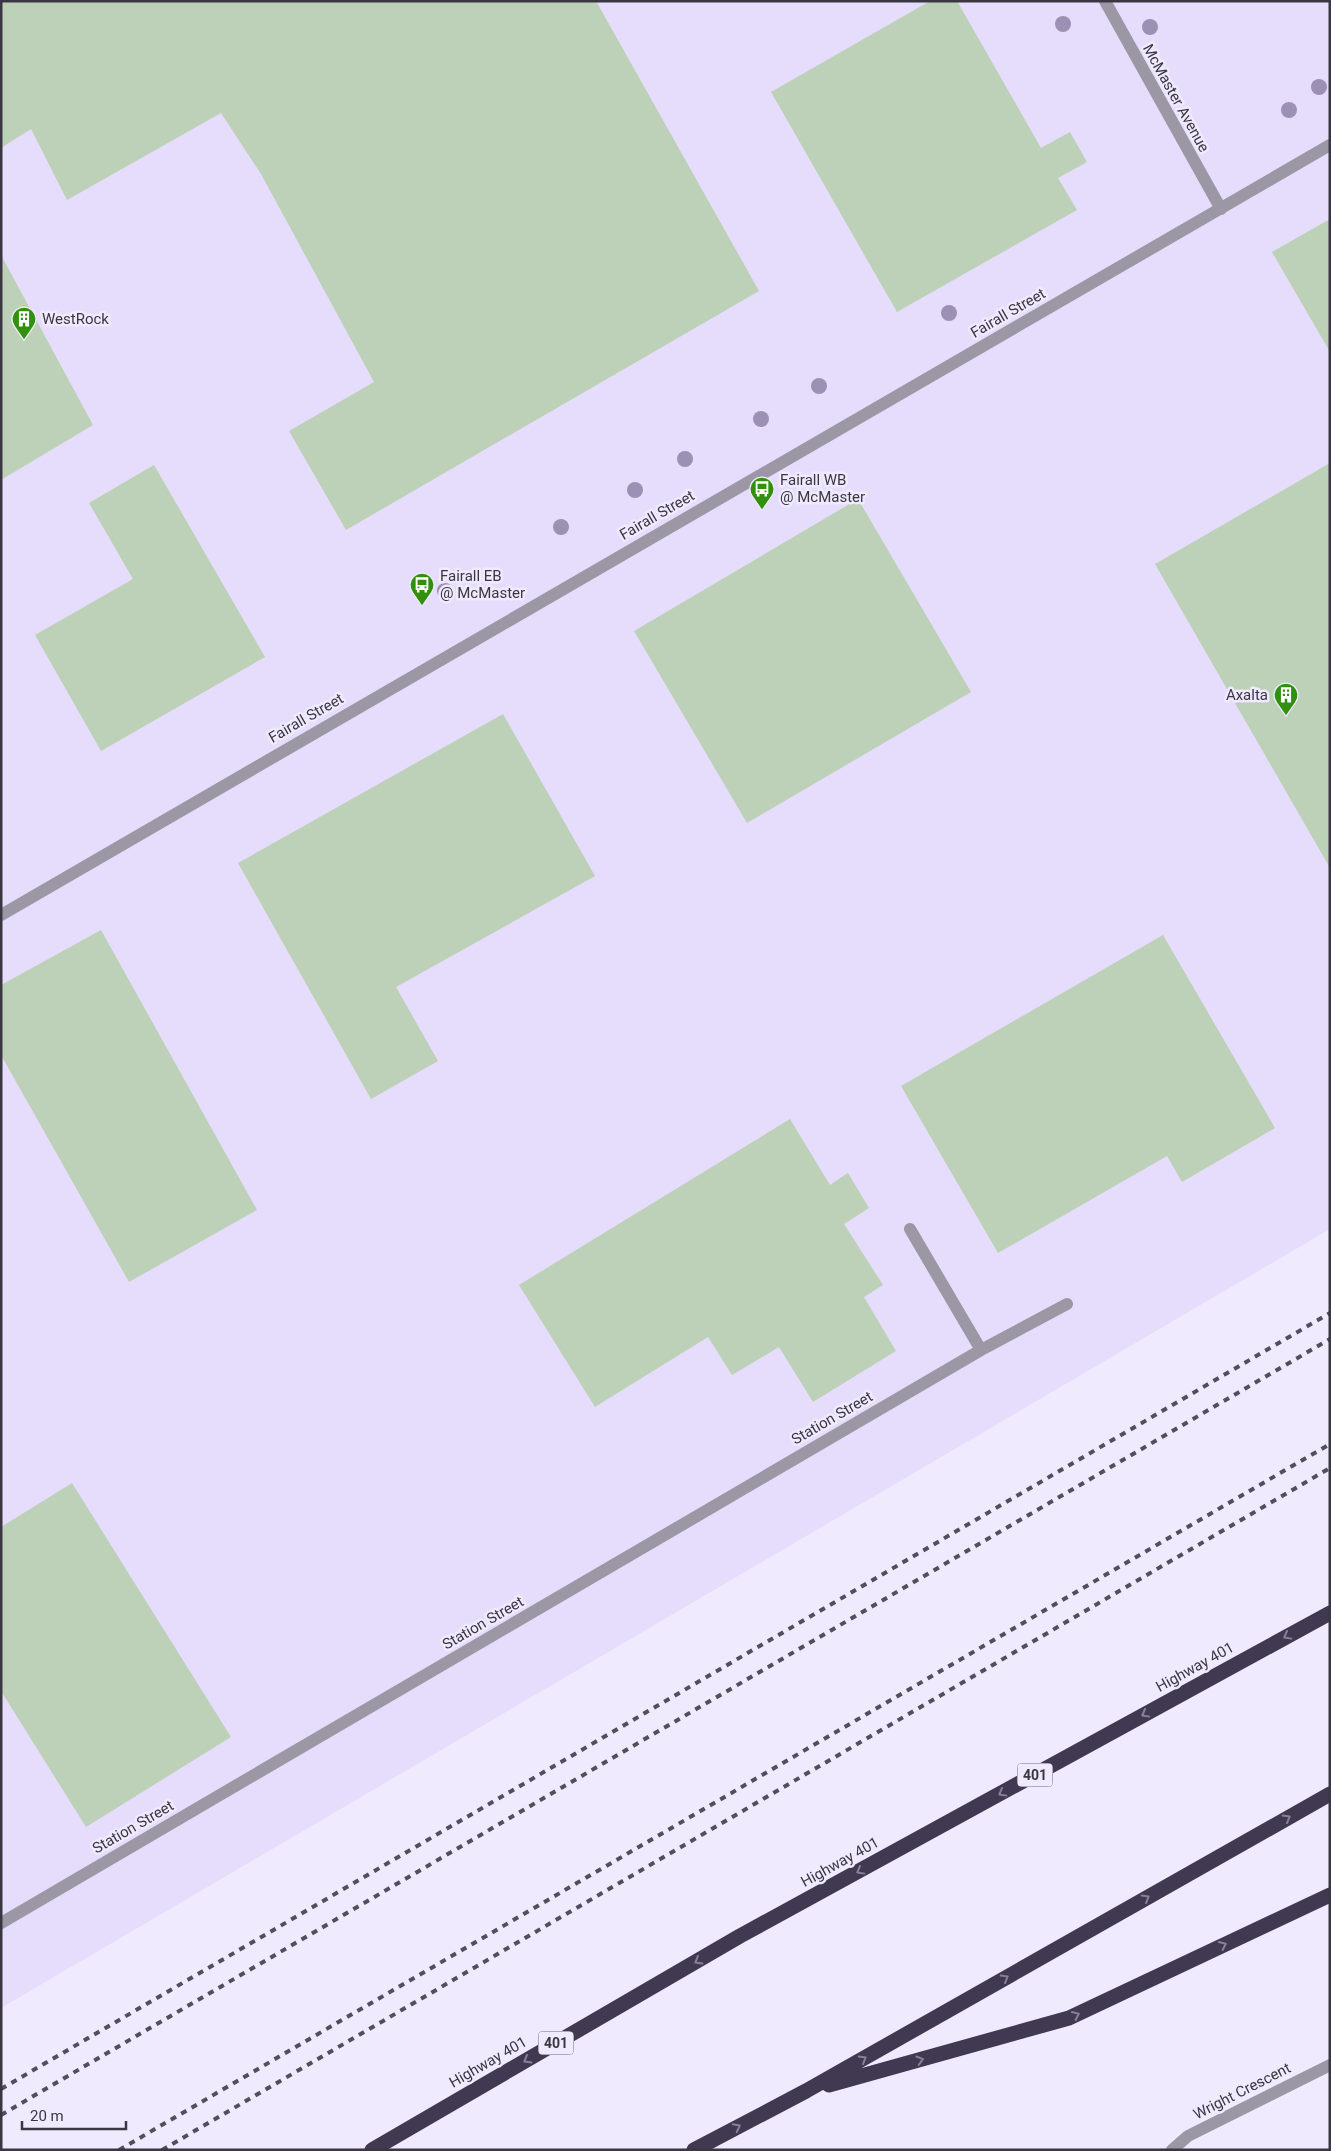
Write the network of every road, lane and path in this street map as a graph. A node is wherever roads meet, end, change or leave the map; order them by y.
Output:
1 (1105, 1) edge
2 (1330, 145) edge
3 (1221, 209) junction
4 (1, 915) edge
5 (910, 1229) dead end
6 (1066, 1304) dead end
7 (981, 1350) junction
8 (1330, 1613) edge
9 (1330, 1794) edge
10 (1330, 1895) edge
11 (1, 1923) edge
12 (1330, 2065) edge
13 (806, 2091) junction
14 (372, 2150) edge
15 (694, 2150) edge
16 (1172, 2150) edge

1 - 3 street, McMaster Avenue
2 - 3 street, Fairall Street
3 - 4 street, Fairall Street
5 - 7 street
6 - 7 street, Station Street
7 - 11 street, Station Street
8 -> 14 highway, Highway 401 / 401
13 -> 9 highway
13 -> 10 highway
12 - 16 street, Wright Crescent
15 -> 13 highway

